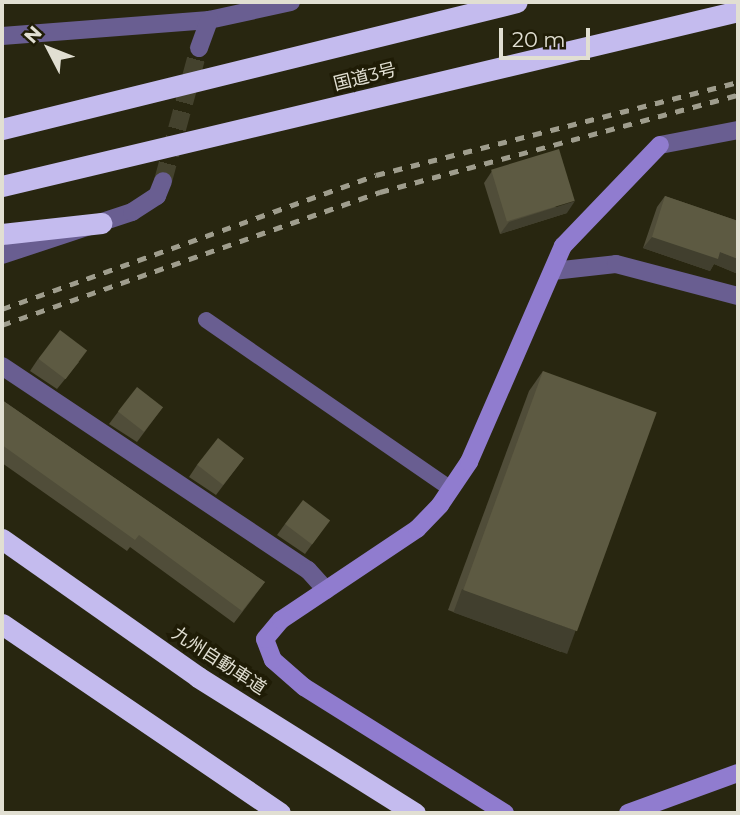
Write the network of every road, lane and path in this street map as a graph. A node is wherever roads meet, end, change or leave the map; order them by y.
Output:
1 (291, 2) edge
2 (517, 2) edge
3 (738, 10) edge
4 (209, 20) junction
5 (2, 36) edge
6 (199, 48) tunnel mouth
7 (2, 129) edge
8 (738, 130) edge
9 (163, 181) tunnel mouth
10 (2, 187) edge
11 (101, 223) junction
12 (2, 234) edge
13 (2, 256) edge
14 (553, 271) junction
15 (738, 296) edge
16 (206, 320) dead end
17 (2, 366) edge
18 (451, 489) junction
19 (2, 539) edge
20 (326, 590) junction
21 (2, 624) edge
22 (738, 773) edge
23 (280, 813) edge
24 (415, 813) edge
25 (505, 813) edge
26 (628, 813) edge

1 - 4 street
2 - 7 highway, 国道3号
3 - 10 highway, 国道3号
4 - 5 street
4 - 6 street
8 - 14 street
9 - 11 street
11 - 12 highway
11 - 13 street
14 - 15 street
14 - 18 street
16 - 18 lane
17 - 20 street
18 - 20 street
19 - 24 highway, 九州自動車道
20 - 25 street
21 - 23 highway
22 - 26 street

